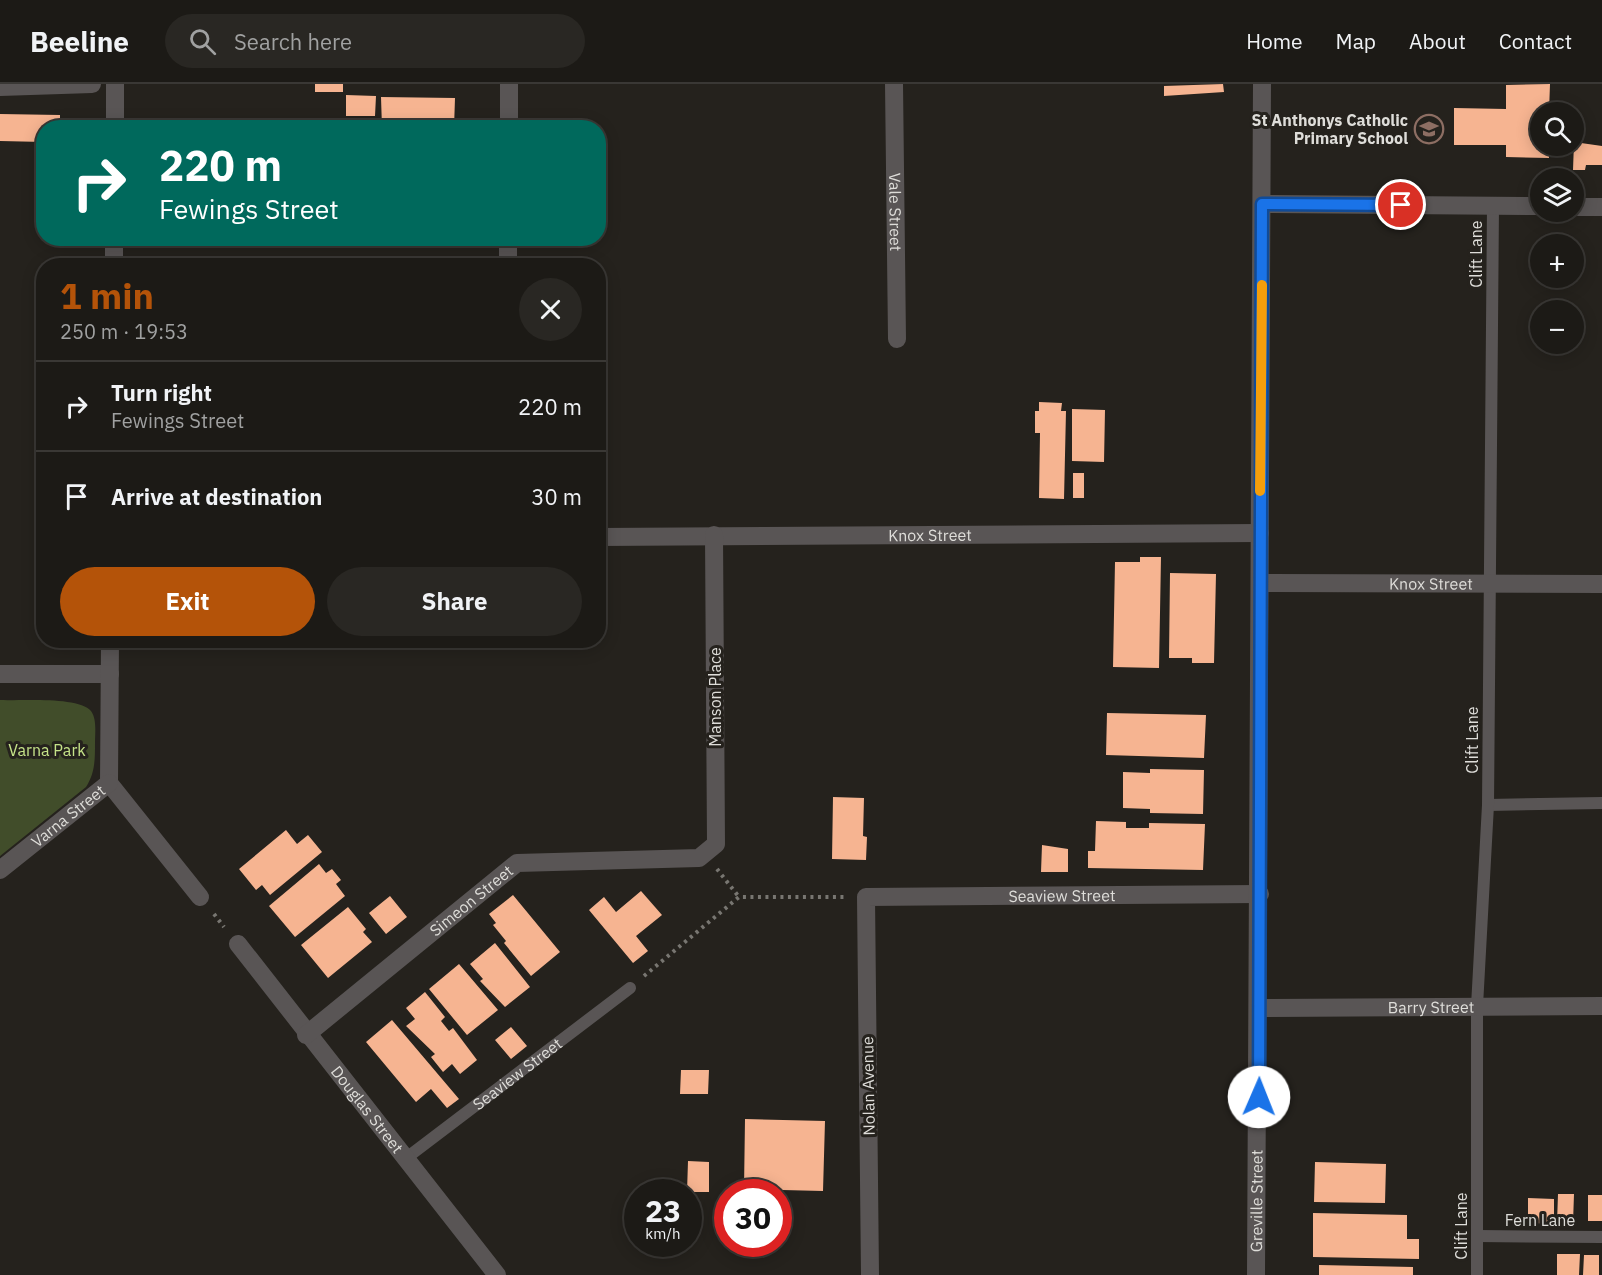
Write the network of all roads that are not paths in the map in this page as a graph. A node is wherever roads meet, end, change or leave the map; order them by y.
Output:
1 (92, 84) edge
2 (115, 84) edge
3 (509, 84) edge
4 (894, 84) edge
5 (1263, 84) edge
6 (0, 87) edge
7 (115, 120) edge
8 (509, 120) edge
9 (1262, 204) junction
10 (1493, 206) junction
11 (1530, 206) edge
12 (1584, 207) edge
13 (1602, 207) edge
14 (897, 339) dead end
15 (1260, 533) junction
16 (714, 535) junction
17 (606, 537) edge
18 (1260, 583) junction
19 (1602, 584) edge
20 (1490, 585) junction
21 (110, 648) edge
22 (0, 674) edge
23 (110, 674) junction
24 (109, 783) junction
25 (1602, 803) edge
26 (1488, 805) junction
27 (704, 853) joint
28 (0, 870) edge
29 (1260, 894) junction
30 (200, 897) road end
31 (866, 897) joint
32 (238, 944) road end
33 (630, 988) road end
34 (1477, 1006) junction
35 (1602, 1006) edge
36 (1260, 1008) junction
37 (306, 1035) junction
38 (405, 1159) junction
39 (1477, 1236) junction
40 (1602, 1237) edge
41 (497, 1275) edge
42 (870, 1275) edge
43 (1256, 1275) edge
44 (1477, 1275) edge

1 - 6 street
2 - 7 street
3 - 8 street
4 - 14 street, Vale Street
5 - 9 street, Greville Street
9 - 10 street
9 - 15 street, Greville Street
10 - 11 street
10 - 20 lane, Clift Lane
12 - 13 street
15 - 16 street, Knox Street
15 - 18 street, Greville Street
16 - 17 street, Knox Street
16 - 27 street, Manson Place
18 - 20 street, Knox Street
18 - 29 street, Greville Street
19 - 20 street, Knox Street
20 - 26 lane, Clift Lane
21 - 23 street, Varna Street
22 - 23 street
23 - 24 street, Varna Street
24 - 28 street, Varna Street
24 - 30 street
25 - 26 lane
26 - 34 lane, Clift Lane
27 - 37 street, Simeon Street
29 - 31 street, Seaview Street
29 - 36 street, Greville Street
31 - 42 street, Nolan Avenue
32 - 37 street, Douglas Street
33 - 38 lane, Seaview Street
34 - 35 street, Barry Street
34 - 36 street, Barry Street
34 - 39 lane, Clift Lane
36 - 43 street, Greville Street
37 - 38 street, Douglas Street
38 - 41 street, Douglas Street
39 - 40 lane, Fern Lane
39 - 44 lane, Clift Lane

